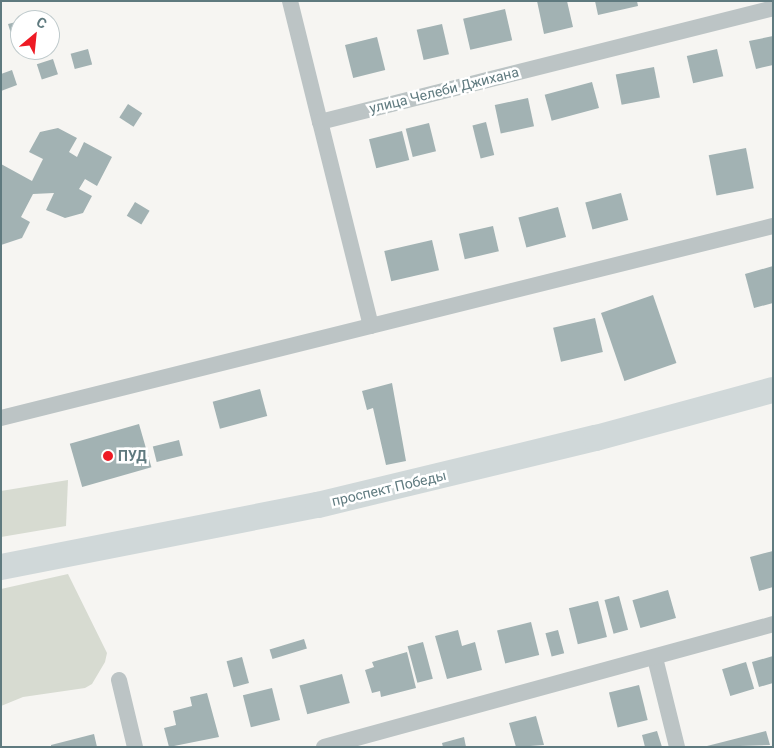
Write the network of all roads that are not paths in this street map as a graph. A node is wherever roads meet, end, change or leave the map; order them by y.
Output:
1 (290, 1) edge
2 (773, 8) edge
3 (320, 122) junction
4 (773, 226) edge
5 (371, 326) junction
6 (773, 390) edge
7 (1, 418) edge
8 (1, 567) edge
9 (773, 624) edge
10 (655, 658) junction
11 (119, 680) dead end
12 (136, 747) edge
13 (324, 747) edge
14 (677, 747) edge

1 - 3 street
2 - 3 street, улица Челеби Джихана
3 - 5 street
4 - 5 street
5 - 7 street
6 - 8 main road, проспект Победы
9 - 10 street
10 - 13 street
10 - 14 street
11 - 12 street

